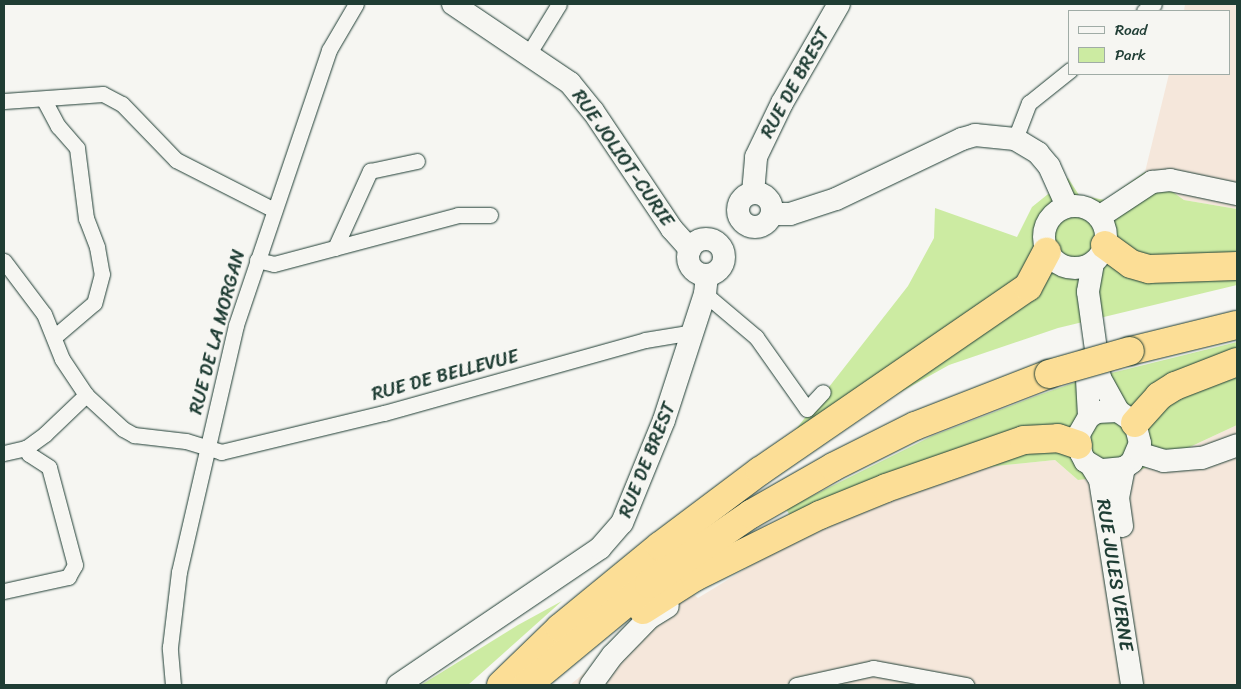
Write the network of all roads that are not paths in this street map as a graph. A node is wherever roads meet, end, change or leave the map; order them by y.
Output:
1 (356, 4) edge
2 (453, 4) edge
3 (559, 4) edge
4 (839, 4) edge
5 (529, 53) junction
6 (1068, 72) edge
7 (44, 100) junction
8 (4, 101) edge
9 (1015, 139) junction
10 (418, 161) dead end
11 (753, 193) junction
12 (1237, 194) edge
13 (1067, 206) junction
14 (274, 210) junction
15 (772, 214) junction
16 (490, 216) dead end
17 (1099, 217) junction
18 (744, 222) junction
19 (718, 245) junction
20 (334, 248) junction
21 (690, 249) junction
22 (1099, 254) junction
23 (1055, 259) junction
24 (257, 260) junction
25 (4, 261) edge
26 (1237, 266) edge
27 (706, 285) junction
28 (1237, 311) edge
29 (1237, 324) edge
30 (694, 332) junction
31 (54, 337) junction
32 (1130, 342) junction
33 (1237, 362) edge
34 (1049, 365) junction
35 (823, 392) dead end
36 (86, 395) junction
37 (1088, 417) junction
38 (1126, 417) junction
39 (1237, 445) edge
40 (26, 448) junction
41 (206, 449) junction
42 (4, 453) edge
43 (1085, 456) junction
44 (1131, 461) junction
45 (765, 542) junction
46 (4, 591) edge
47 (560, 628) junction
48 (592, 684) edge
49 (173, 685) edge
50 (398, 685) edge
51 (501, 685) edge
52 (527, 685) edge
53 (545, 685) edge
54 (796, 685) edge
55 (966, 685) edge
56 (1132, 685) edge
57 (1147, 685) edge

1 - 14 street, RUE DE LA MORGAN
2 - 5 street, RUE JOLIOT-CURIE
3 - 5 street
4 - 11 street, RUE DE BREST
5 - 21 street, RUE JOLIOT-CURIE
6 - 9 street
7 - 8 street
7 - 14 street
7 - 31 street
9 - 13 street
9 - 15 street
10 - 20 street
11 - 15 street
11 - 18 street
12 - 17 street
13 - 17 street
13 - 23 street
14 - 24 street, RUE DE LA MORGAN
15 - 18 street
16 - 20 street
17 - 22 street
18 - 19 street
19 - 21 street
19 - 27 street
20 - 24 street
21 - 27 street
22 - 23 street
22 - 26 highway
22 - 38 street
23 - 37 street
23 - 47 highway
24 - 41 street, RUE DE LA MORGAN
25 - 31 street, RUE DE BELLEVUE
27 - 30 street, RUE DE BREST
27 - 35 street
28 - 32 highway
29 - 32 highway
30 - 41 street, RUE DE BELLEVUE
30 - 50 street, RUE DE BREST
31 - 36 street, RUE DE BELLEVUE
32 - 34 highway, bridge
33 - 38 highway
34 - 47 highway
34 - 52 highway
36 - 40 street
36 - 41 street, RUE DE BELLEVUE
37 - 38 street
37 - 43 street
38 - 44 street
39 - 44 street
40 - 42 street
40 - 46 street
41 - 49 street, RUE DE LA MORGAN
43 - 44 street
43 - 45 highway
43 - 56 street, RUE JULES VERNE
44 - 57 street, RUE JULES VERNE
45 - 48 street
45 - 53 highway
47 - 51 highway
54 - 55 street

